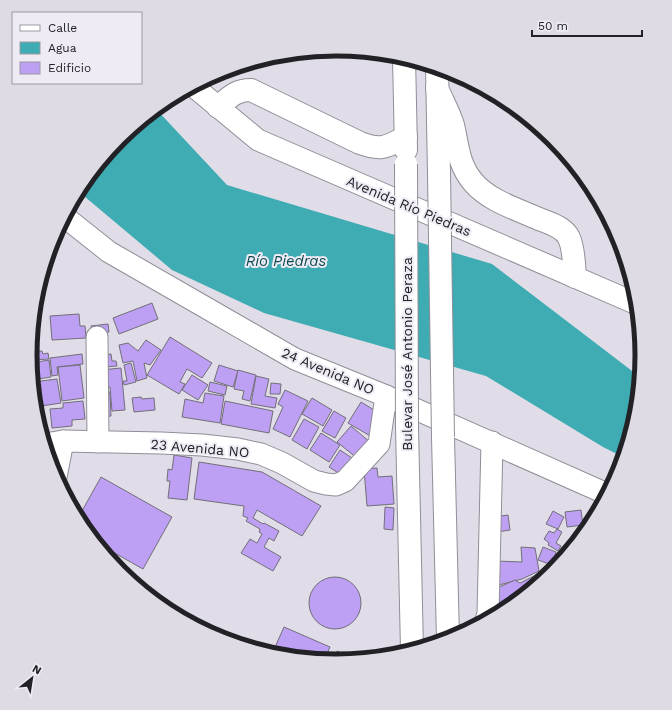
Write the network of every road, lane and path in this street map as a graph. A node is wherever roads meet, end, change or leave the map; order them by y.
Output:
1 (404, 64) edge
2 (437, 78) edge
3 (198, 90) edge
4 (218, 107) junction
5 (406, 137) junction
6 (70, 220) edge
7 (575, 277) junction
8 (630, 301) edge
9 (97, 337) dead end
10 (386, 396) junction
11 (54, 442) edge
12 (98, 442) junction
13 (492, 442) junction
14 (55, 456) edge
15 (602, 492) edge
16 (488, 612) edge
17 (448, 632) edge
18 (412, 644) edge

1 - 5 main road, Bulevar José Antonio Peraza
2 - 7 main road
2 - 17 main road, bridge
3 - 4 street, Avenida Río Piedras
4 - 5 main road
4 - 7 street, Avenida Río Piedras
5 - 18 main road, Bulevar José Antonio Peraza, bridge
6 - 10 street, 24 Avenida NO
7 - 8 street, Avenida Río Piedras
9 - 12 street
10 - 12 street, 23 Avenida NO
10 - 13 street, 24 Avenida NO
11 - 12 street, 23 Avenida NO
11 - 14 street
13 - 15 street, 24 Avenida NO
13 - 16 street

